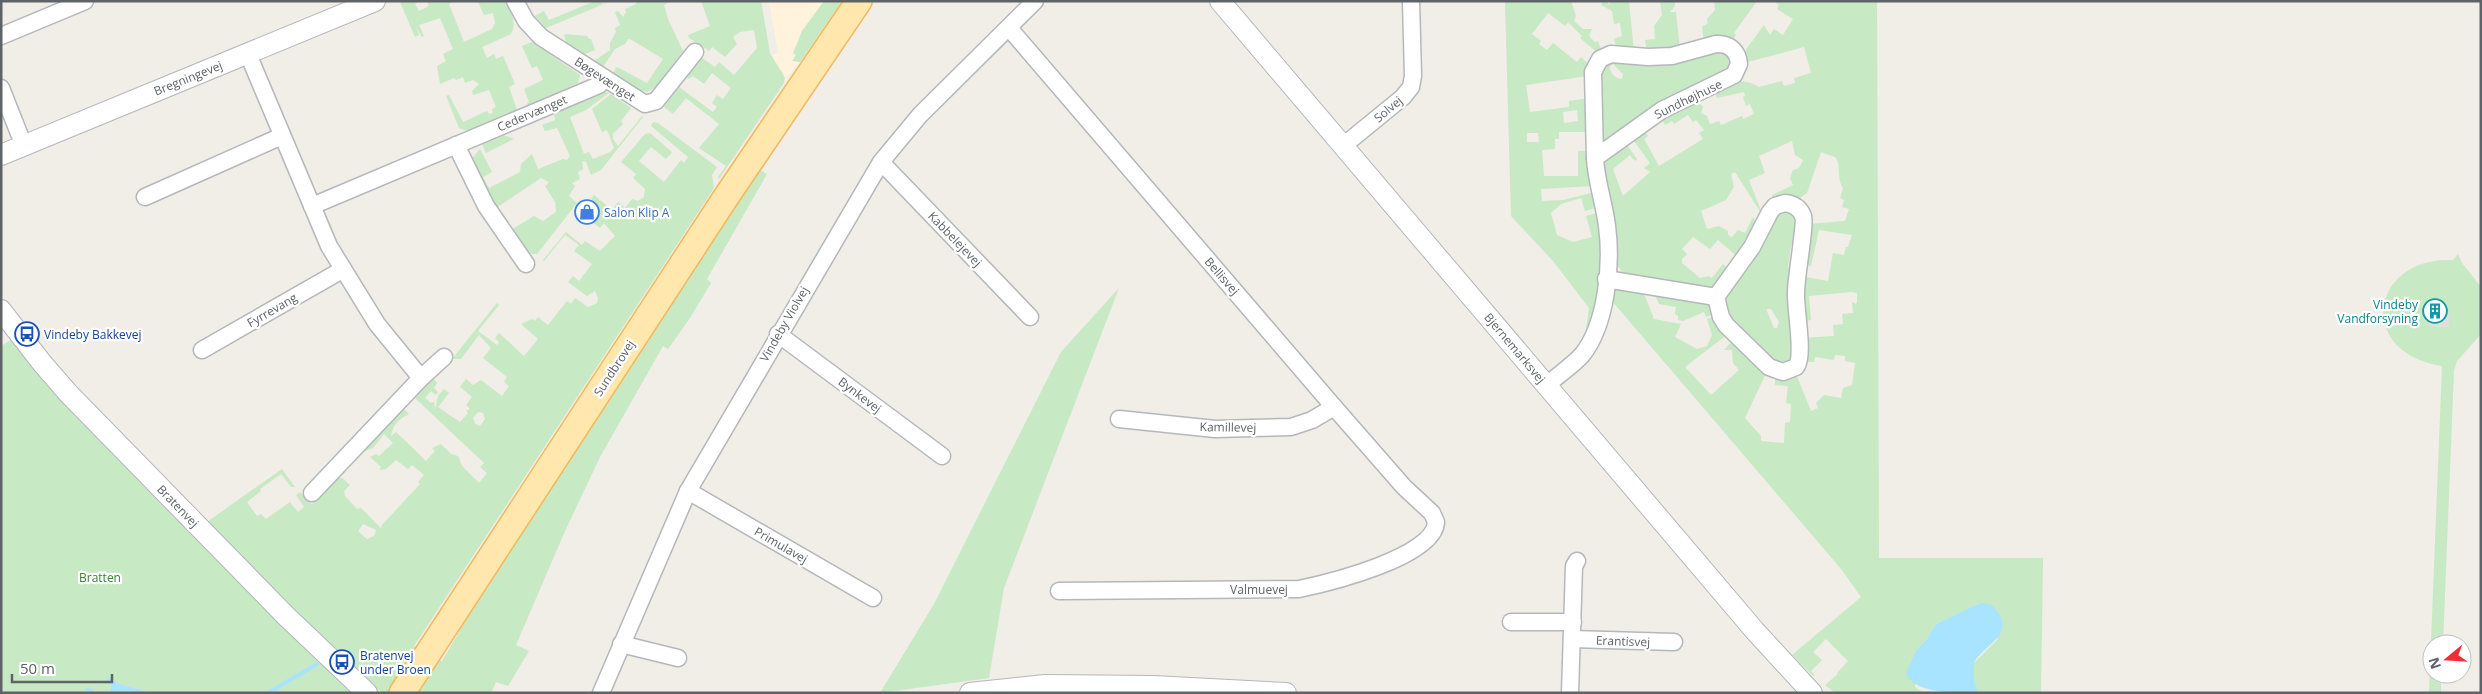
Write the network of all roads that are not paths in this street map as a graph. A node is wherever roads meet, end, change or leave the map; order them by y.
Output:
1 (85, 1) edge
2 (375, 1) edge
3 (515, 1) edge
4 (1035, 1) edge
5 (1220, 1) edge
6 (1411, 1) edge
7 (866, 4) edge
8 (1009, 28) junction
9 (1, 36) edge
10 (694, 52) dead end
11 (248, 54) junction
12 (604, 78) junction
13 (1, 88) edge
14 (282, 136) junction
15 (456, 145) junction
16 (24, 146) junction
17 (1343, 146) junction
18 (1, 156) edge
19 (1595, 158) junction
20 (881, 162) junction
21 (145, 197) dead end
22 (312, 206) junction
23 (526, 264) dead end
24 (342, 270) junction
25 (1606, 279) junction
26 (1716, 297) junction
27 (1, 310) edge
28 (1030, 316) dead end
29 (778, 334) junction
30 (202, 350) dead end
31 (444, 357) dead end
32 (421, 378) junction
33 (1547, 385) junction
34 (1334, 407) junction
35 (1118, 419) dead end
36 (942, 456) dead end
37 (688, 491) junction
38 (312, 493) dead end
39 (1436, 522) joint
40 (1577, 561) dead end
41 (1059, 591) dead end
42 (873, 598) dead end
43 (1511, 622) dead end
44 (1573, 622) junction
45 (1572, 639) junction
46 (1674, 642) dead end
47 (621, 644) junction
48 (678, 658) dead end
49 (1153, 689) edge
50 (990, 691) edge
51 (367, 693) edge
52 (402, 693) edge
53 (601, 693) edge
54 (1286, 693) edge
55 (1570, 693) edge
56 (1812, 693) edge

1 - 9 street
2 - 11 street, Bregningevej
3 - 12 street, Bøgevænget
4 - 8 street, Vindeby Violvej
5 - 17 street, Bjernemarksvej
6 - 17 street, Solvej
7 - 52 main road, Sundbrovej
8 - 20 street, Vindeby Violvej
8 - 34 street, Bellisvej
10 - 12 street, Bøgevænget
11 - 14 street
11 - 16 street, Bregningevej
12 - 15 street, Cedervænget
13 - 16 street
14 - 21 street
14 - 22 street
15 - 22 street, Cedervænget
15 - 23 street
16 - 18 street, Bregningevej
17 - 33 street, Bjernemarksvej
19 - 19 street, Sundhøjhuse
19 - 25 street, Sundhøjhuse
20 - 28 street, Kabbelejevej
20 - 29 street, Vindeby Violvej
22 - 24 street
24 - 30 street, Fyrrevang
24 - 32 street
25 - 26 street
25 - 33 street, Sundhøjhuse
26 - 26 street
27 - 51 street, Bratenvej
29 - 36 street, Bynkevej
29 - 37 street, Vindeby Violvej
31 - 32 street
32 - 38 street
33 - 56 street, Bjernemarksvej
34 - 35 street, Kamillevej
34 - 39 street, Bellisvej
37 - 42 street, Primulavej
37 - 47 street, Vindeby Violvej
39 - 41 street, Valmuevej
40 - 44 street
43 - 44 street
44 - 45 street
45 - 46 street, Erantisvej
45 - 55 street
47 - 48 street
47 - 53 street, Vindeby Violvej
49 - 50 street
49 - 54 street

